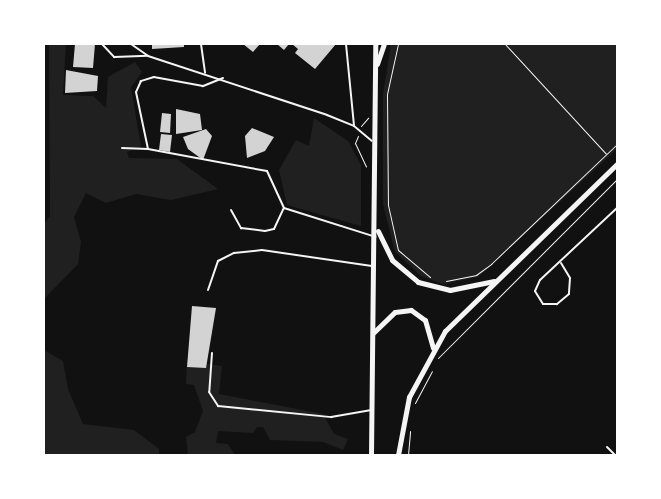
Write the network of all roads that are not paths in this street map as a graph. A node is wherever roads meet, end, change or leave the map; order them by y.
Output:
1 (102, 44) edge
2 (131, 44) edge
3 (201, 44) edge
4 (346, 44) edge
5 (375, 44) edge
6 (384, 44) edge
7 (148, 56) junction
8 (376, 67) junction
9 (205, 73) junction
10 (223, 78) junction
11 (354, 126) junction
12 (376, 143) junction
13 (122, 148) dead end
14 (148, 149) junction
15 (617, 164) edge
16 (284, 208) junction
17 (617, 208) edge
18 (230, 210) dead end
19 (376, 229) junction
20 (376, 237) junction
21 (560, 263) junction
22 (375, 266) junction
23 (496, 280) junction
24 (208, 290) dead end
25 (373, 333) junction
26 (433, 348) junction
27 (212, 353) dead end
28 (372, 410) junction
29 (607, 447) dead end
30 (371, 455) edge
31 (398, 455) edge
32 (615, 455) edge

1 - 7 lane
2 - 7 lane
3 - 9 lane
4 - 11 lane
5 - 8 street
6 - 8 street
7 - 9 lane
8 - 12 street
9 - 10 lane
10 - 11 lane
10 - 14 lane
11 - 12 lane
12 - 19 street
13 - 14 lane
14 - 16 lane
15 - 23 street
16 - 18 lane
16 - 20 lane
17 - 21 lane
19 - 20 street
19 - 23 street
20 - 22 street
21 - 21 lane
22 - 24 lane
22 - 25 street
23 - 26 street
25 - 26 street
25 - 28 street
26 - 31 street
27 - 28 lane
28 - 30 street
29 - 32 lane

